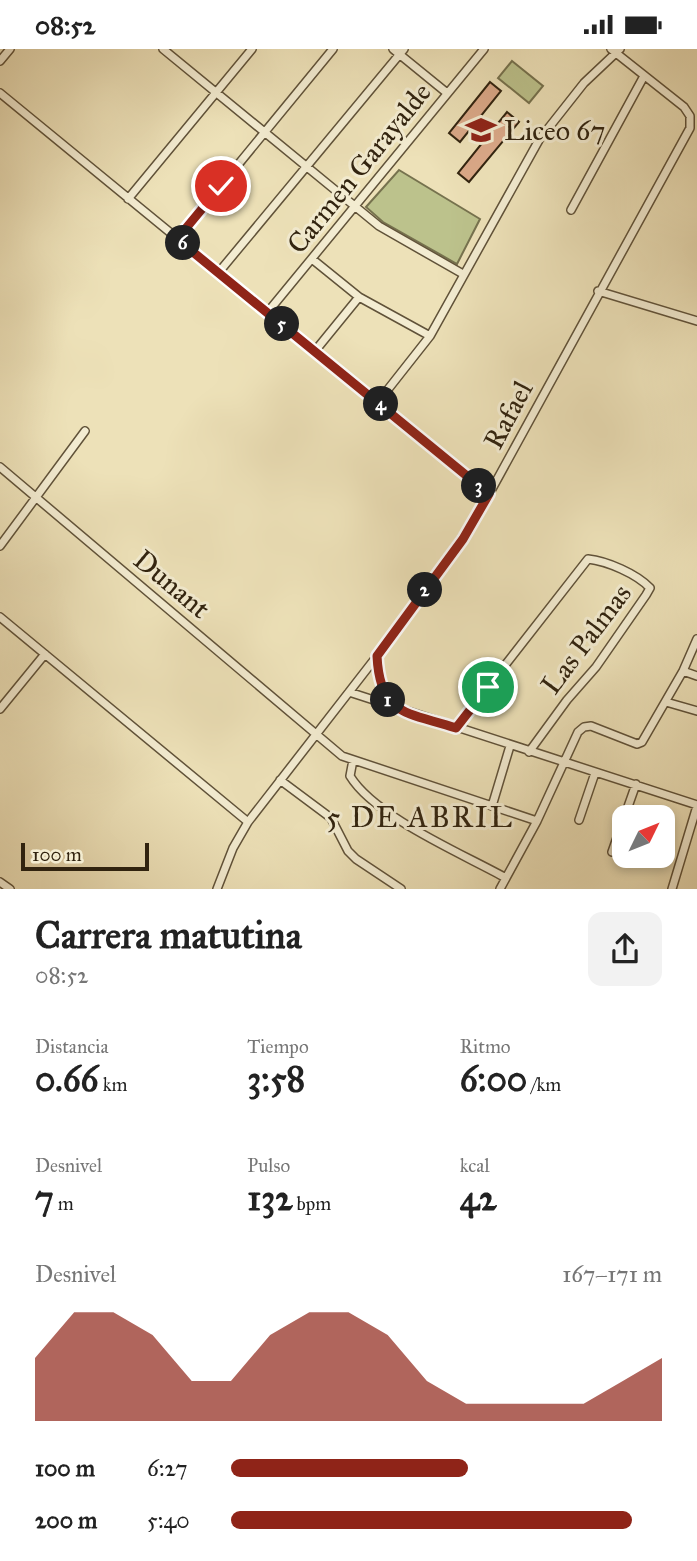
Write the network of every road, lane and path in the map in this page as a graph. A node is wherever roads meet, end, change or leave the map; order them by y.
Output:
1 (10, 49) edge
2 (163, 49) edge
3 (252, 49) edge
4 (333, 49) edge
5 (484, 49) edge
6 (615, 50) edge
7 (399, 51) edge
8 (0, 61) edge
9 (644, 76) junction
10 (0, 93) edge
11 (216, 93) junction
12 (447, 93) junction
13 (265, 133) junction
14 (306, 167) junction
15 (128, 199) junction
16 (355, 207) junction
17 (571, 210) dead end
18 (177, 239) junction
19 (312, 259) junction
20 (219, 272) junction
21 (463, 274) junction
22 (598, 291) junction
23 (359, 297) junction
24 (267, 313) junction
25 (697, 320) edge
26 (430, 336) junction
27 (315, 351) junction
28 (378, 402) junction
29 (85, 431) dead end
30 (0, 467) edge
31 (489, 494) junction
32 (37, 498) junction
33 (0, 546) edge
34 (0, 617) edge
35 (697, 639) edge
36 (45, 654) junction
37 (377, 656) junction
38 (683, 671) junction
39 (697, 676) edge
40 (349, 692) junction
41 (666, 702) junction
42 (394, 708) junction
43 (0, 709) edge
44 (697, 711) edge
45 (456, 728) junction
46 (316, 733) junction
47 (510, 746) junction
48 (530, 752) junction
49 (353, 761) junction
50 (562, 763) junction
51 (595, 773) junction
52 (280, 781) junction
53 (636, 785) junction
54 (629, 805) edge
55 (697, 805) edge
56 (492, 806) junction
57 (579, 820) dead end
58 (537, 821) junction
59 (248, 822) junction
60 (506, 877) junction
61 (0, 882) edge
62 (10, 889) edge
63 (217, 889) edge
64 (401, 889) edge
65 (500, 889) edge
66 (672, 889) edge

1 - 8 street
2 - 11 street
3 - 11 street
4 - 13 street
5 - 12 street, Carmen Garayalde
6 - 9 street
6 - 21 street
7 - 12 street
7 - 14 street
9 - 17 street
9 - 22 street, Rafael
10 - 15 street
11 - 13 street
11 - 15 street
12 - 16 street, Carmen Garayalde
13 - 14 street
13 - 18 street
14 - 16 street
14 - 20 street
15 - 18 street
16 - 19 street, Carmen Garayalde
16 - 21 street
18 - 20 street
19 - 23 street
19 - 24 street, Carmen Garayalde
20 - 24 street
21 - 26 street
22 - 25 street
22 - 31 street, Rafael
23 - 26 street
23 - 27 street
24 - 27 street
26 - 28 street
27 - 28 street
28 - 31 street
29 - 32 street
30 - 32 street, Dunant
31 - 37 street, Rafael
32 - 33 street
32 - 46 street, Dunant
34 - 36 street
35 - 38 street
36 - 43 street
36 - 59 street
37 - 40 street, Rafael
37 - 42 street
38 - 39 street
38 - 41 street
40 - 42 street
40 - 46 street, Rafael
41 - 44 street
41 - 50 street
42 - 45 street
45 - 47 street
45 - 48 street, Las Palmas
46 - 49 street, Dunant
46 - 52 street, Rafael
47 - 48 street
47 - 56 street
48 - 50 street
49 - 56 street, Dunant
49 - 60 street
50 - 51 street
50 - 58 street
51 - 53 street
51 - 57 street
52 - 59 street, Rafael
52 - 64 street
53 - 54 street
53 - 55 street
55 - 66 street
56 - 58 street, Dunant
58 - 60 street
59 - 63 street, Rafael
60 - 65 street
61 - 62 street

